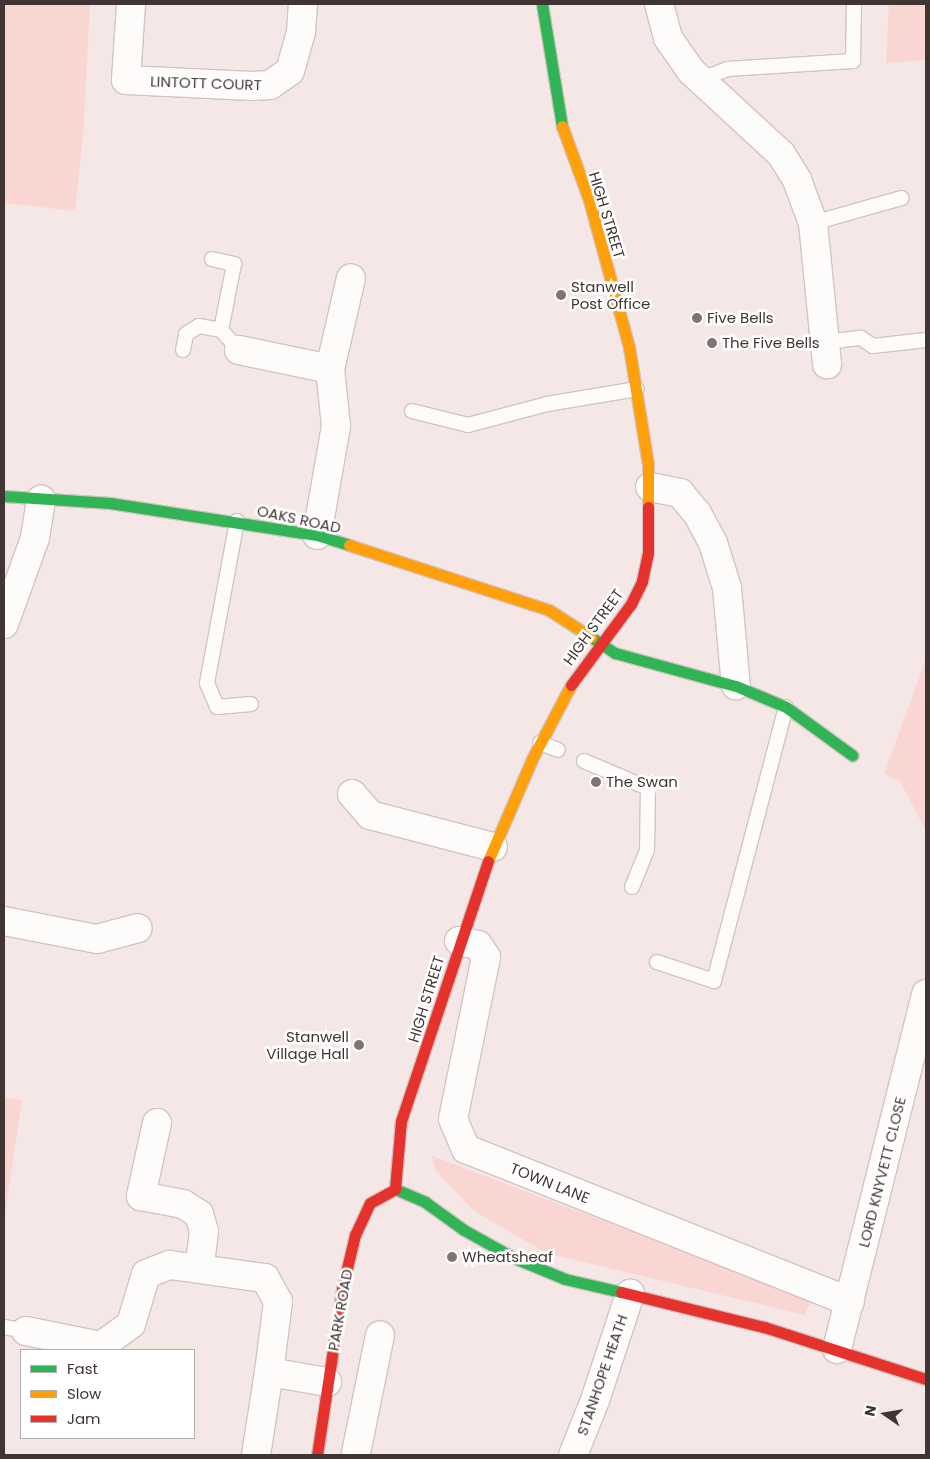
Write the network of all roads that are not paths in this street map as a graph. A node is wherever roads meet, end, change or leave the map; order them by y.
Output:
1 (131, 4) edge
2 (303, 4) edge
3 (542, 4) edge
4 (659, 4) edge
5 (854, 4) edge
6 (699, 80) junction
7 (902, 198) dead end
8 (813, 223) junction
9 (212, 260) dead end
10 (351, 278) dead end
11 (221, 330) junction
12 (926, 340) edge
13 (183, 350) dead end
14 (239, 350) joint
15 (826, 353) joint
16 (330, 369) junction
17 (637, 389) junction
18 (412, 411) dead end
19 (650, 487) junction
20 (4, 496) edge
21 (40, 500) junction
22 (237, 521) junction
23 (317, 535) junction
24 (4, 624) edge
25 (600, 643) junction
26 (736, 686) junction
27 (251, 704) dead end
28 (786, 707) junction
29 (540, 743) junction
30 (558, 750) dead end
31 (852, 755) dead end
32 (584, 761) dead end
33 (352, 794) dead end
34 (493, 847) junction
35 (632, 887) dead end
36 (4, 921) edge
37 (138, 928) dead end
38 (459, 941) junction
39 (657, 962) dead end
40 (926, 994) edge
41 (157, 1122) dead end
42 (395, 1189) junction
43 (199, 1270) junction
44 (630, 1294) junction
45 (850, 1302) junction
46 (15, 1329) edge
47 (380, 1335) dead end
48 (837, 1349) junction
49 (269, 1372) junction
50 (926, 1379) edge
51 (327, 1382) junction
52 (317, 1451) edge
53 (356, 1454) edge
54 (256, 1455) edge
55 (573, 1455) edge

1 - 2 street, LINTOTT COURT
3 - 17 street, HIGH STREET
4 - 6 street
5 - 6 lane
6 - 8 street
7 - 8 lane
8 - 15 street
9 - 11 lane
10 - 16 street
11 - 13 lane
11 - 14 lane
12 - 15 lane
14 - 16 street
16 - 23 street
17 - 18 lane
17 - 19 street, HIGH STREET
19 - 25 street, HIGH STREET
19 - 26 street
20 - 21 street, OAKS ROAD
21 - 22 street, OAKS ROAD
21 - 24 street
22 - 23 street, OAKS ROAD
22 - 27 lane
23 - 25 street, OAKS ROAD
25 - 26 street, OAKS ROAD
25 - 29 street, HIGH STREET
26 - 28 street, OAKS ROAD
28 - 31 street, OAKS ROAD
28 - 39 lane
29 - 30 lane
29 - 34 street, HIGH STREET
32 - 35 lane
33 - 34 street
34 - 38 street, HIGH STREET
36 - 37 street
38 - 42 street, HIGH STREET
38 - 45 street, TOWN LANE
40 - 45 street, LORD KNYVETT CLOSE
41 - 43 street
42 - 44 street
42 - 51 street, PARK ROAD
43 - 46 street
43 - 49 street
44 - 48 street
44 - 55 street, STANHOPE HEATH
45 - 48 street, LORD KNYVETT CLOSE
47 - 53 street
48 - 50 street
49 - 51 street
49 - 54 street
51 - 52 street, PARK ROAD
52 - 53 street, PARK ROAD

